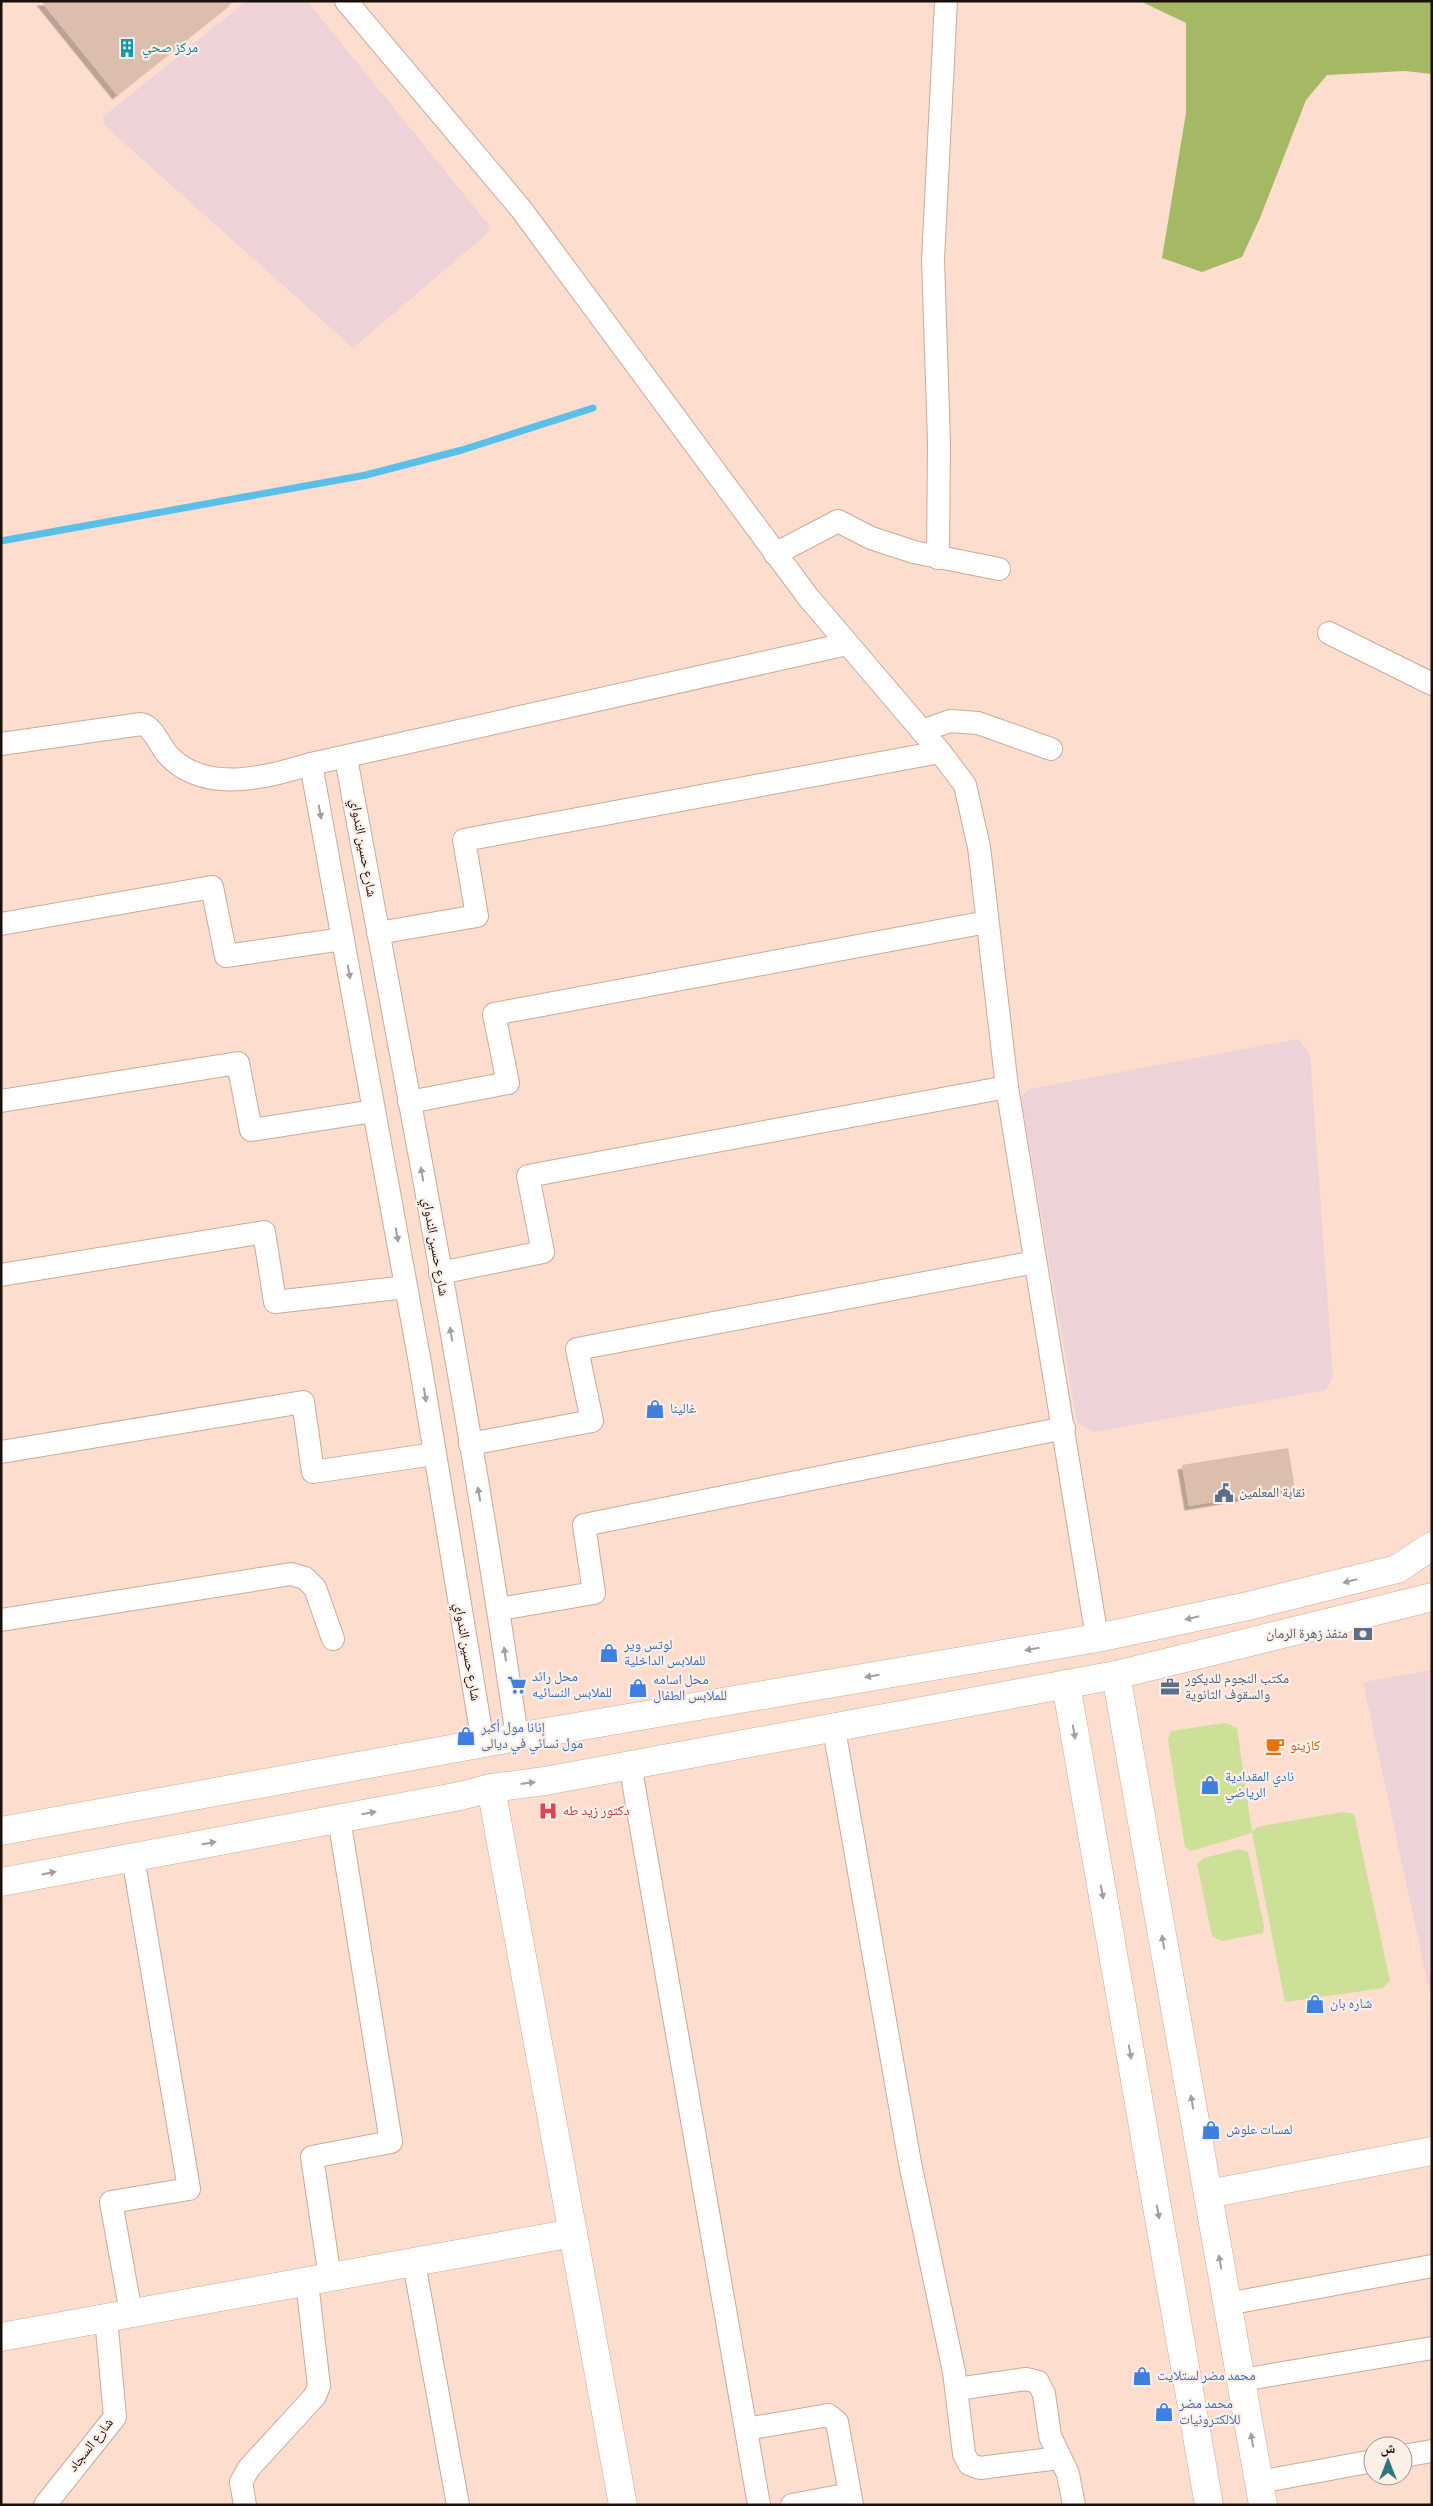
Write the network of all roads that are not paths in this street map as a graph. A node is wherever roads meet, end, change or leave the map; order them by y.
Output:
1 (346, 1) edge
2 (946, 1) edge
3 (775, 554) junction
4 (938, 558) junction
5 (999, 569) dead end
6 (1330, 633) dead end
7 (847, 644) junction
8 (1432, 684) edge
9 (922, 731) junction
10 (1, 744) edge
11 (1051, 749) dead end
12 (940, 752) junction
13 (346, 758) junction
14 (312, 764) junction
15 (987, 922) junction
16 (1, 924) edge
17 (378, 933) junction
18 (343, 940) junction
19 (1007, 1086) junction
20 (1, 1101) edge
21 (409, 1102) junction
22 (374, 1111) junction
23 (1035, 1262) junction
24 (440, 1273) junction
25 (1, 1274) edge
26 (406, 1286) junction
27 (1064, 1428) junction
28 (470, 1444) junction
29 (1, 1452) edge
30 (434, 1454) junction
31 (1432, 1546) edge
32 (1432, 1597) edge
33 (499, 1609) junction
34 (1, 1620) edge
35 (333, 1638) dead end
36 (1097, 1638) junction
37 (1116, 1675) junction
38 (1066, 1684) junction
39 (834, 1729) junction
40 (517, 1737) junction
41 (483, 1743) junction
42 (630, 1764) junction
43 (491, 1788) junction
44 (339, 1818) junction
45 (1, 1831) edge
46 (133, 1857) junction
47 (1, 1882) edge
48 (1432, 2151) edge
49 (1208, 2194) junction
50 (573, 2233) junction
51 (414, 2263) junction
52 (1432, 2266) edge
53 (318, 2280) junction
54 (1227, 2304) junction
55 (118, 2316) junction
56 (1, 2337) edge
57 (1432, 2348) edge
58 (1241, 2380) junction
59 (957, 2389) junction
60 (746, 2429) junction
61 (1432, 2451) edge
62 (1413, 2454) edge
63 (1058, 2458) junction
64 (1363, 2464) edge
65 (1261, 2493) edge
66 (851, 2499) edge
67 (45, 2505) edge
68 (245, 2505) edge
69 (458, 2505) edge
70 (623, 2505) edge
71 (759, 2505) edge
72 (792, 2505) edge
73 (1074, 2505) edge
74 (1209, 2505) edge

1 - 3 street
2 - 4 street
3 - 4 street
3 - 7 street
4 - 5 street
6 - 8 street
7 - 9 street
7 - 13 street
9 - 11 street
9 - 12 street
10 - 14 street
12 - 15 street
12 - 17 street
13 - 14 street
13 - 17 street, شارع حسين الندواي
14 -> 18 street, شارع حسين الندواي
15 - 19 street
15 - 21 street
16 - 18 street
17 - 21 street, شارع حسين الندواي
18 -> 22 street, شارع حسين الندواي
19 - 23 street
19 - 24 street
20 - 22 street
24 -> 21 street, شارع حسين الندواي
22 -> 26 street, شارع حسين الندواي
23 - 27 street
23 - 28 street
28 -> 24 street, شارع حسين الندواي
25 - 26 street
26 -> 30 street, شارع حسين الندواي
27 - 33 street
27 - 36 street
33 -> 28 street, شارع حسين الندواي
29 - 30 street
30 - 41 street, شارع حسين الندواي
31 -> 36 street
32 - 37 street
40 -> 33 street, شارع حسين الندواي
34 - 35 street
36 -> 40 street
37 - 38 street
49 -> 37 street
38 - 39 street
38 -> 74 street
39 - 42 street
39 - 59 street
40 - 41 street
41 - 45 street
43 -> 42 street
42 - 60 street
44 -> 43 street
43 - 50 street
46 -> 44 street
44 - 53 street
47 -> 46 street
46 - 55 street, شارع السجاد
48 - 49 street
54 -> 49 street
50 - 51 street
50 - 70 street
51 - 53 street
51 - 69 street
52 - 54 street
53 - 55 street
53 - 68 street
54 - 58 street
55 - 56 street
55 - 67 street, شارع السجاد
57 - 58 street
65 -> 58 street
59 - 63 street
59 - 63 street
60 - 66 street
60 - 71 street
61 - 62 street
63 - 73 street
64 - 65 street
66 - 72 street

